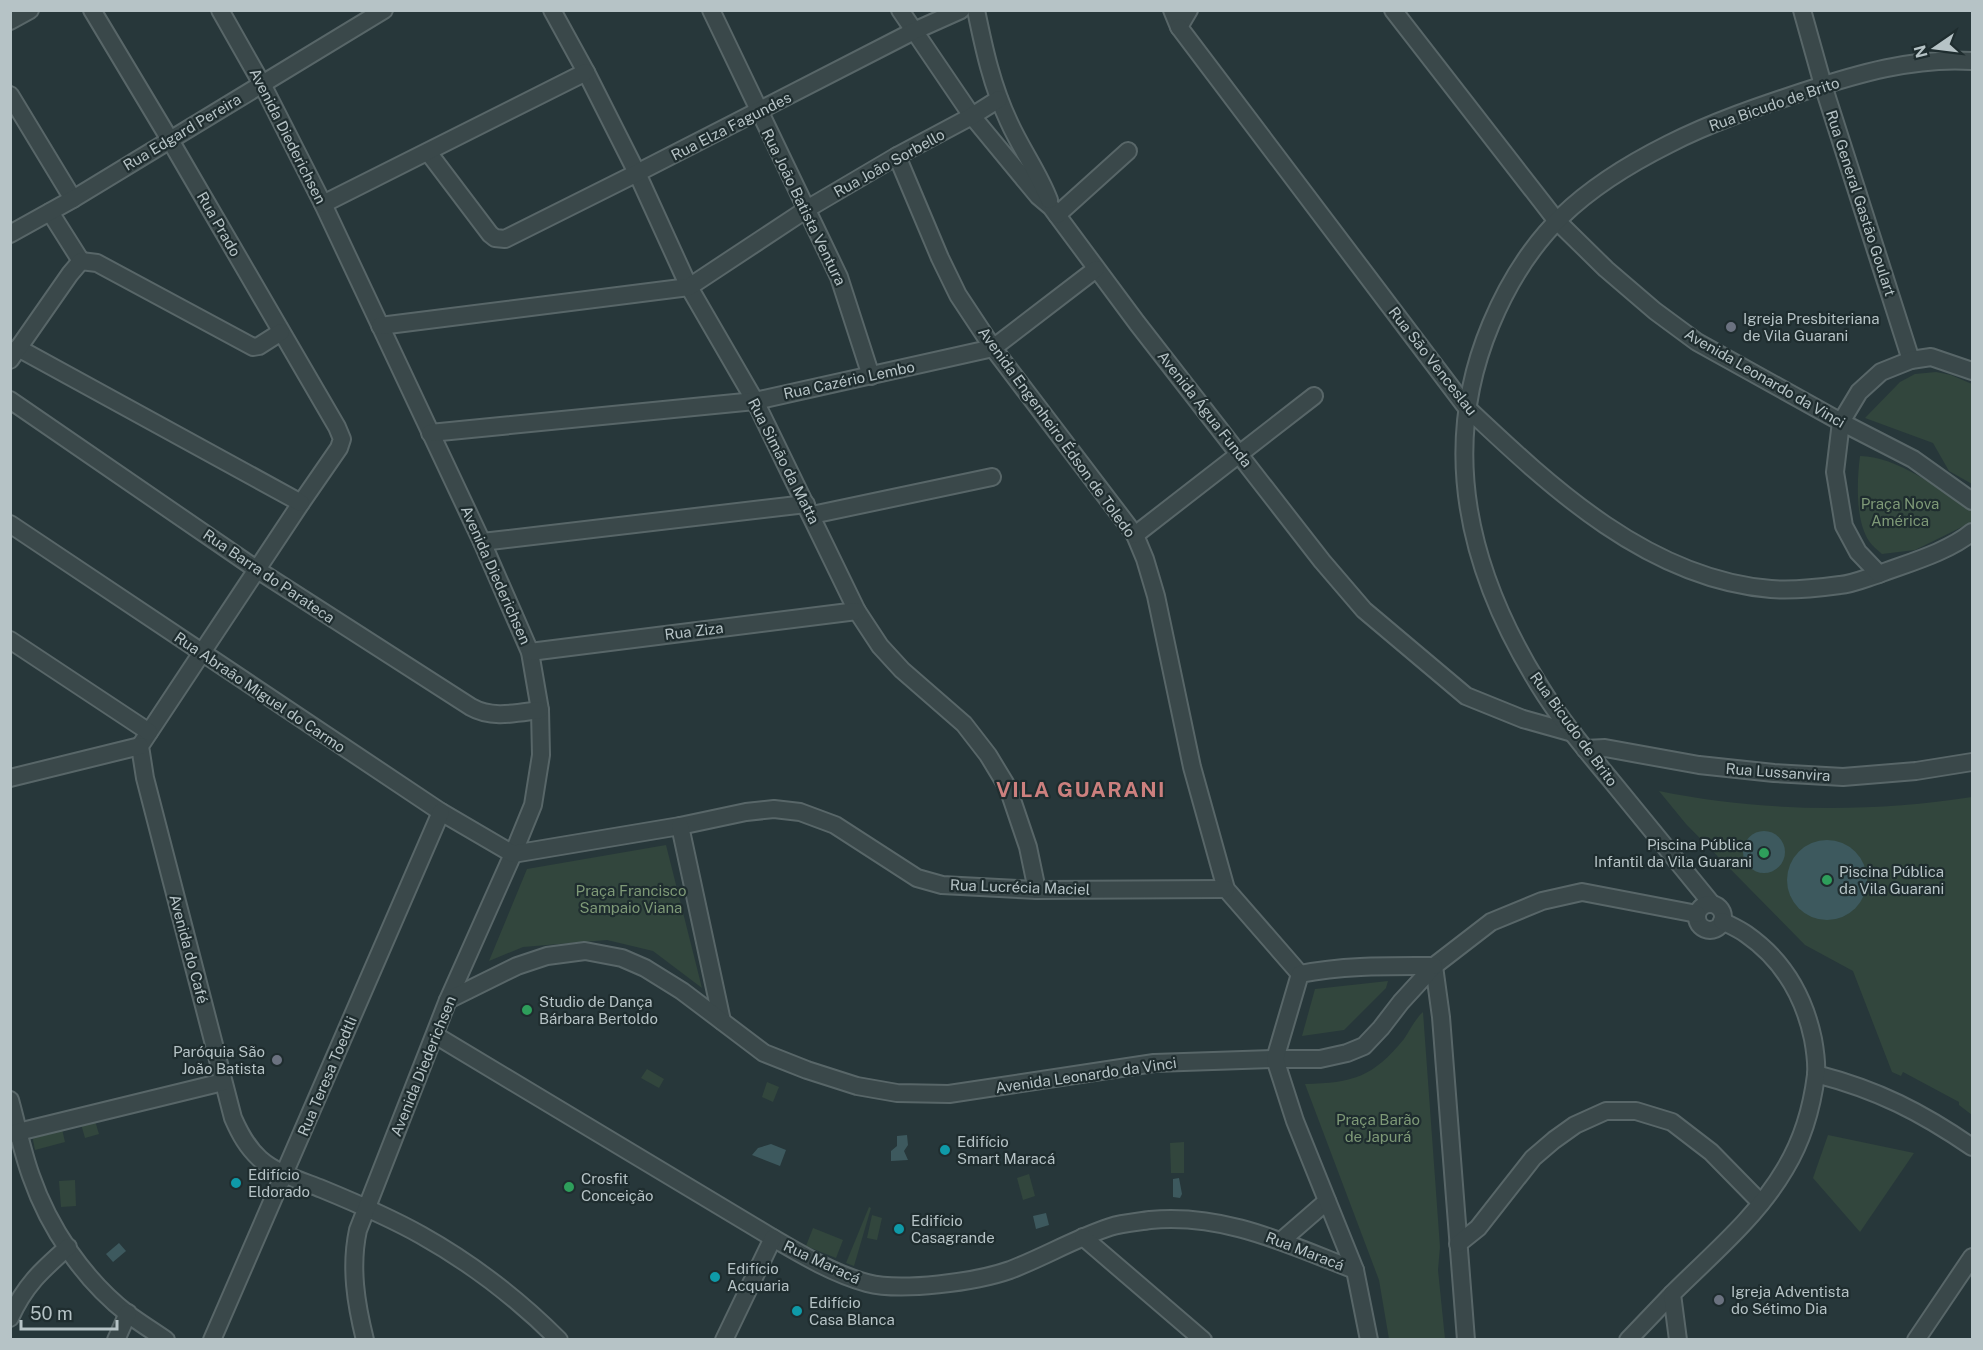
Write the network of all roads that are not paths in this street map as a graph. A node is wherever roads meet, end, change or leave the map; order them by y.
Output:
1 (30, 10) edge
2 (92, 10) edge
3 (220, 10) edge
4 (384, 10) edge
5 (552, 10) edge
6 (711, 10) edge
7 (900, 10) edge
8 (961, 10) edge
9 (976, 10) edge
10 (1172, 10) edge
11 (1189, 10) edge
12 (1393, 10) edge
13 (1802, 10) edge
14 (10, 21) edge
15 (1179, 27) junction
16 (914, 31) junction
17 (1972, 61) edge
18 (586, 72) junction
19 (262, 84) junction
20 (1823, 85) junction
21 (10, 95) edge
22 (999, 99) junction
23 (758, 112) junction
24 (972, 116) junction
25 (170, 140) junction
26 (1128, 151) dead end
27 (428, 152) junction
28 (897, 156) junction
29 (637, 174) junction
30 (73, 199) junction
31 (323, 204) junction
32 (807, 209) junction
33 (1054, 211) junction
34 (50, 212) junction
35 (1556, 220) junction
36 (10, 234) edge
37 (81, 261) junction
38 (1096, 269) junction
39 (689, 287) junction
40 (380, 326) junction
41 (281, 332) junction
42 (993, 348) junction
43 (14, 354) edge
44 (1911, 360) junction
45 (1972, 371) edge
46 (871, 376) junction
47 (1314, 396) dead end
48 (10, 400) edge
49 (755, 401) junction
50 (1466, 407) junction
51 (1841, 422) junction
52 (430, 433) junction
53 (1240, 454) junction
54 (992, 477) dead end
55 (1972, 501) edge
56 (301, 503) junction
57 (809, 510) junction
58 (10, 524) edge
59 (1972, 532) edge
60 (1135, 535) junction
61 (482, 542) junction
62 (256, 569) junction
63 (1879, 574) junction
64 (857, 611) junction
65 (10, 640) edge
66 (530, 652) junction
67 (203, 653) junction
68 (540, 710) junction
69 (149, 732) junction
70 (1573, 733) junction
71 (140, 746) junction
72 (1585, 749) junction
73 (1972, 762) edge
74 (10, 778) edge
75 (441, 812) junction
76 (680, 826) junction
77 (513, 854) junction
78 (1226, 889) junction
79 (1037, 890) junction
80 (1712, 904) junction
81 (1697, 914) junction
82 (1722, 921) junction
83 (470, 951) junction
84 (1434, 966) junction
85 (1300, 974) junction
86 (491, 979) junction
87 (448, 1000) junction
88 (722, 1021) junction
89 (435, 1035) junction
90 (1275, 1059) junction
91 (1816, 1074) junction
92 (223, 1082) junction
93 (10, 1100) edge
94 (15, 1133) edge
95 (1972, 1148) edge
96 (284, 1173) junction
97 (1328, 1201) junction
98 (1761, 1203) junction
99 (366, 1207) junction
100 (772, 1238) junction
101 (1083, 1238) junction
102 (1281, 1241) junction
103 (1458, 1244) junction
104 (68, 1247) junction
105 (1972, 1257) edge
106 (1355, 1270) junction
107 (1672, 1294) junction
108 (128, 1313) junction
109 (10, 1318) edge
110 (116, 1340) edge
111 (166, 1340) edge
112 (212, 1340) edge
113 (365, 1340) edge
114 (560, 1340) edge
115 (724, 1340) edge
116 (1203, 1340) edge
117 (1369, 1340) edge
118 (1466, 1340) edge
119 (1628, 1340) edge
120 (1678, 1340) edge
121 (1916, 1340) edge

1 - 14 street
2 - 25 street, Rua Prado
3 - 19 street, Avenida Diederichsen
4 - 19 street, Rua Edgard Pereira
5 - 18 street, Rua Simão da Matta
6 - 23 street, Rua João Batista Ventura
7 - 16 street, Avenida Água Funda
8 - 16 street, Rua Elza Fagundes
9 - 22 street
10 - 15 street, Rua São Venceslau
11 - 15 street
12 - 35 street, Avenida Leonardo da Vinci
13 - 20 street, Rua General Gastão Goulart
15 - 50 street, Rua São Venceslau
16 - 23 street, Rua Elza Fagundes
16 - 24 street, Avenida Água Funda
17 - 20 street, Rua Bicudo de Brito
18 - 27 street
18 - 29 street, Rua Simão da Matta
19 - 25 street, Rua Edgard Pereira
19 - 31 street, Avenida Diederichsen
20 - 35 street, Rua Bicudo de Brito
20 - 44 street, Rua General Gastão Goulart
21 - 30 street
22 - 24 street, Rua João Sorbello
22 - 33 street
23 - 29 street, Rua Elza Fagundes
23 - 32 street, Rua João Batista Ventura
24 - 28 street, Rua João Sorbello
24 - 33 street, Avenida Água Funda
25 - 30 street, Rua Edgard Pereira
25 - 41 street, Rua Prado
26 - 33 street
27 - 29 street, Rua Elza Fagundes
27 - 31 street
28 - 32 street, Rua João Sorbello
28 - 42 street, Avenida Engenheiro Édson de Toledo
29 - 39 street, Rua Simão da Matta
30 - 34 street, Rua Edgard Pereira
31 - 40 street, Avenida Diederichsen
32 - 39 street, Rua João Sorbello
32 - 46 street, Rua João Batista Ventura
33 - 38 street, Avenida Água Funda
34 - 36 street, Rua Edgard Pereira
34 - 37 street
35 - 50 street, Rua Bicudo de Brito
35 - 51 street, Avenida Leonardo da Vinci
37 - 41 street
37 - 43 street
38 - 42 street, Rua Cazério Lembo
38 - 53 street, Avenida Água Funda
39 - 40 street
39 - 49 street, Rua Simão da Matta
40 - 52 street, Avenida Diederichsen
41 - 56 street, Rua Prado
42 - 46 street, Rua Cazério Lembo
42 - 60 street, Avenida Engenheiro Édson de Toledo
43 - 56 street
44 - 45 street
44 - 51 street
46 - 49 street, Rua Cazério Lembo
47 - 53 street
48 - 62 street, Rua Barra do Parateca
49 - 52 street, Rua Cazério Lembo
49 - 57 street, Rua Simão da Matta
50 - 63 street, Rua São Venceslau
50 - 70 street, Rua Bicudo de Brito
51 - 55 street, Avenida Leonardo da Vinci
51 - 63 street
52 - 61 street, Avenida Diederichsen
53 - 60 street
53 - 70 street, Avenida Água Funda
54 - 57 street
56 - 62 street
57 - 61 street
57 - 64 street, Rua Simão da Matta
58 - 67 street, Rua Abraão Miguel do Carmo
59 - 63 street
60 - 78 street, Avenida Engenheiro Édson de Toledo
61 - 66 street, Avenida Diederichsen
62 - 67 street
62 - 68 street, Rua Barra do Parateca
64 - 66 street, Rua Ziza
64 - 79 street, Rua Simão da Matta
65 - 69 street
66 - 68 street, Avenida Diederichsen
67 - 69 street
67 - 75 street, Rua Abraão Miguel do Carmo
68 - 77 street, Avenida Diederichsen
69 - 71 street
70 - 72 street, Rua Bicudo de Brito
71 - 74 street
71 - 92 street, Avenida do Café
72 - 73 street, Rua Lussanvira
72 - 80 street, Rua Bicudo de Brito
75 - 77 street, Rua Abraão Miguel do Carmo
75 - 96 street, Rua Teresa Toedtli
76 - 77 street, Rua Lucrécia Maciel
76 - 79 street, Rua Lucrécia Maciel
76 - 88 street
77 - 83 street, Avenida Diederichsen
78 - 79 street, Rua Lucrécia Maciel
78 - 85 street, Avenida Engenheiro Édson de Toledo
80 - 81 street
80 - 82 street
81 - 82 street
81 - 84 street, Avenida Leonardo da Vinci
82 - 91 street
83 - 86 street
83 - 87 street, Avenida Diederichsen
84 - 85 street
84 - 90 street, Avenida Leonardo da Vinci
84 - 103 street
85 - 90 street
86 - 87 street, Avenida Leonardo da Vinci
86 - 88 street, Avenida Leonardo da Vinci
87 - 89 street, Avenida Diederichsen
88 - 90 street, Avenida Leonardo da Vinci
89 - 99 street, Avenida Diederichsen
89 - 100 street, Rua Maracá
90 - 97 street
91 - 95 street
91 - 98 street
92 - 94 street
92 - 96 street, Avenida do Café
93 - 94 street
94 - 104 street
96 - 99 street, Avenida do Café
96 - 112 street, Rua Teresa Toedtli
97 - 102 street
97 - 106 street
98 - 103 street
98 - 107 street
99 - 113 street, Avenida Diederichsen
99 - 114 street, Avenida do Café
100 - 101 street, Rua Maracá
100 - 115 street
101 - 102 street, Rua Maracá
101 - 116 street
102 - 106 street, Rua Maracá
103 - 118 street
104 - 108 street
104 - 109 street
105 - 121 street
106 - 117 street
107 - 119 street
107 - 120 street
108 - 110 street
108 - 111 street

